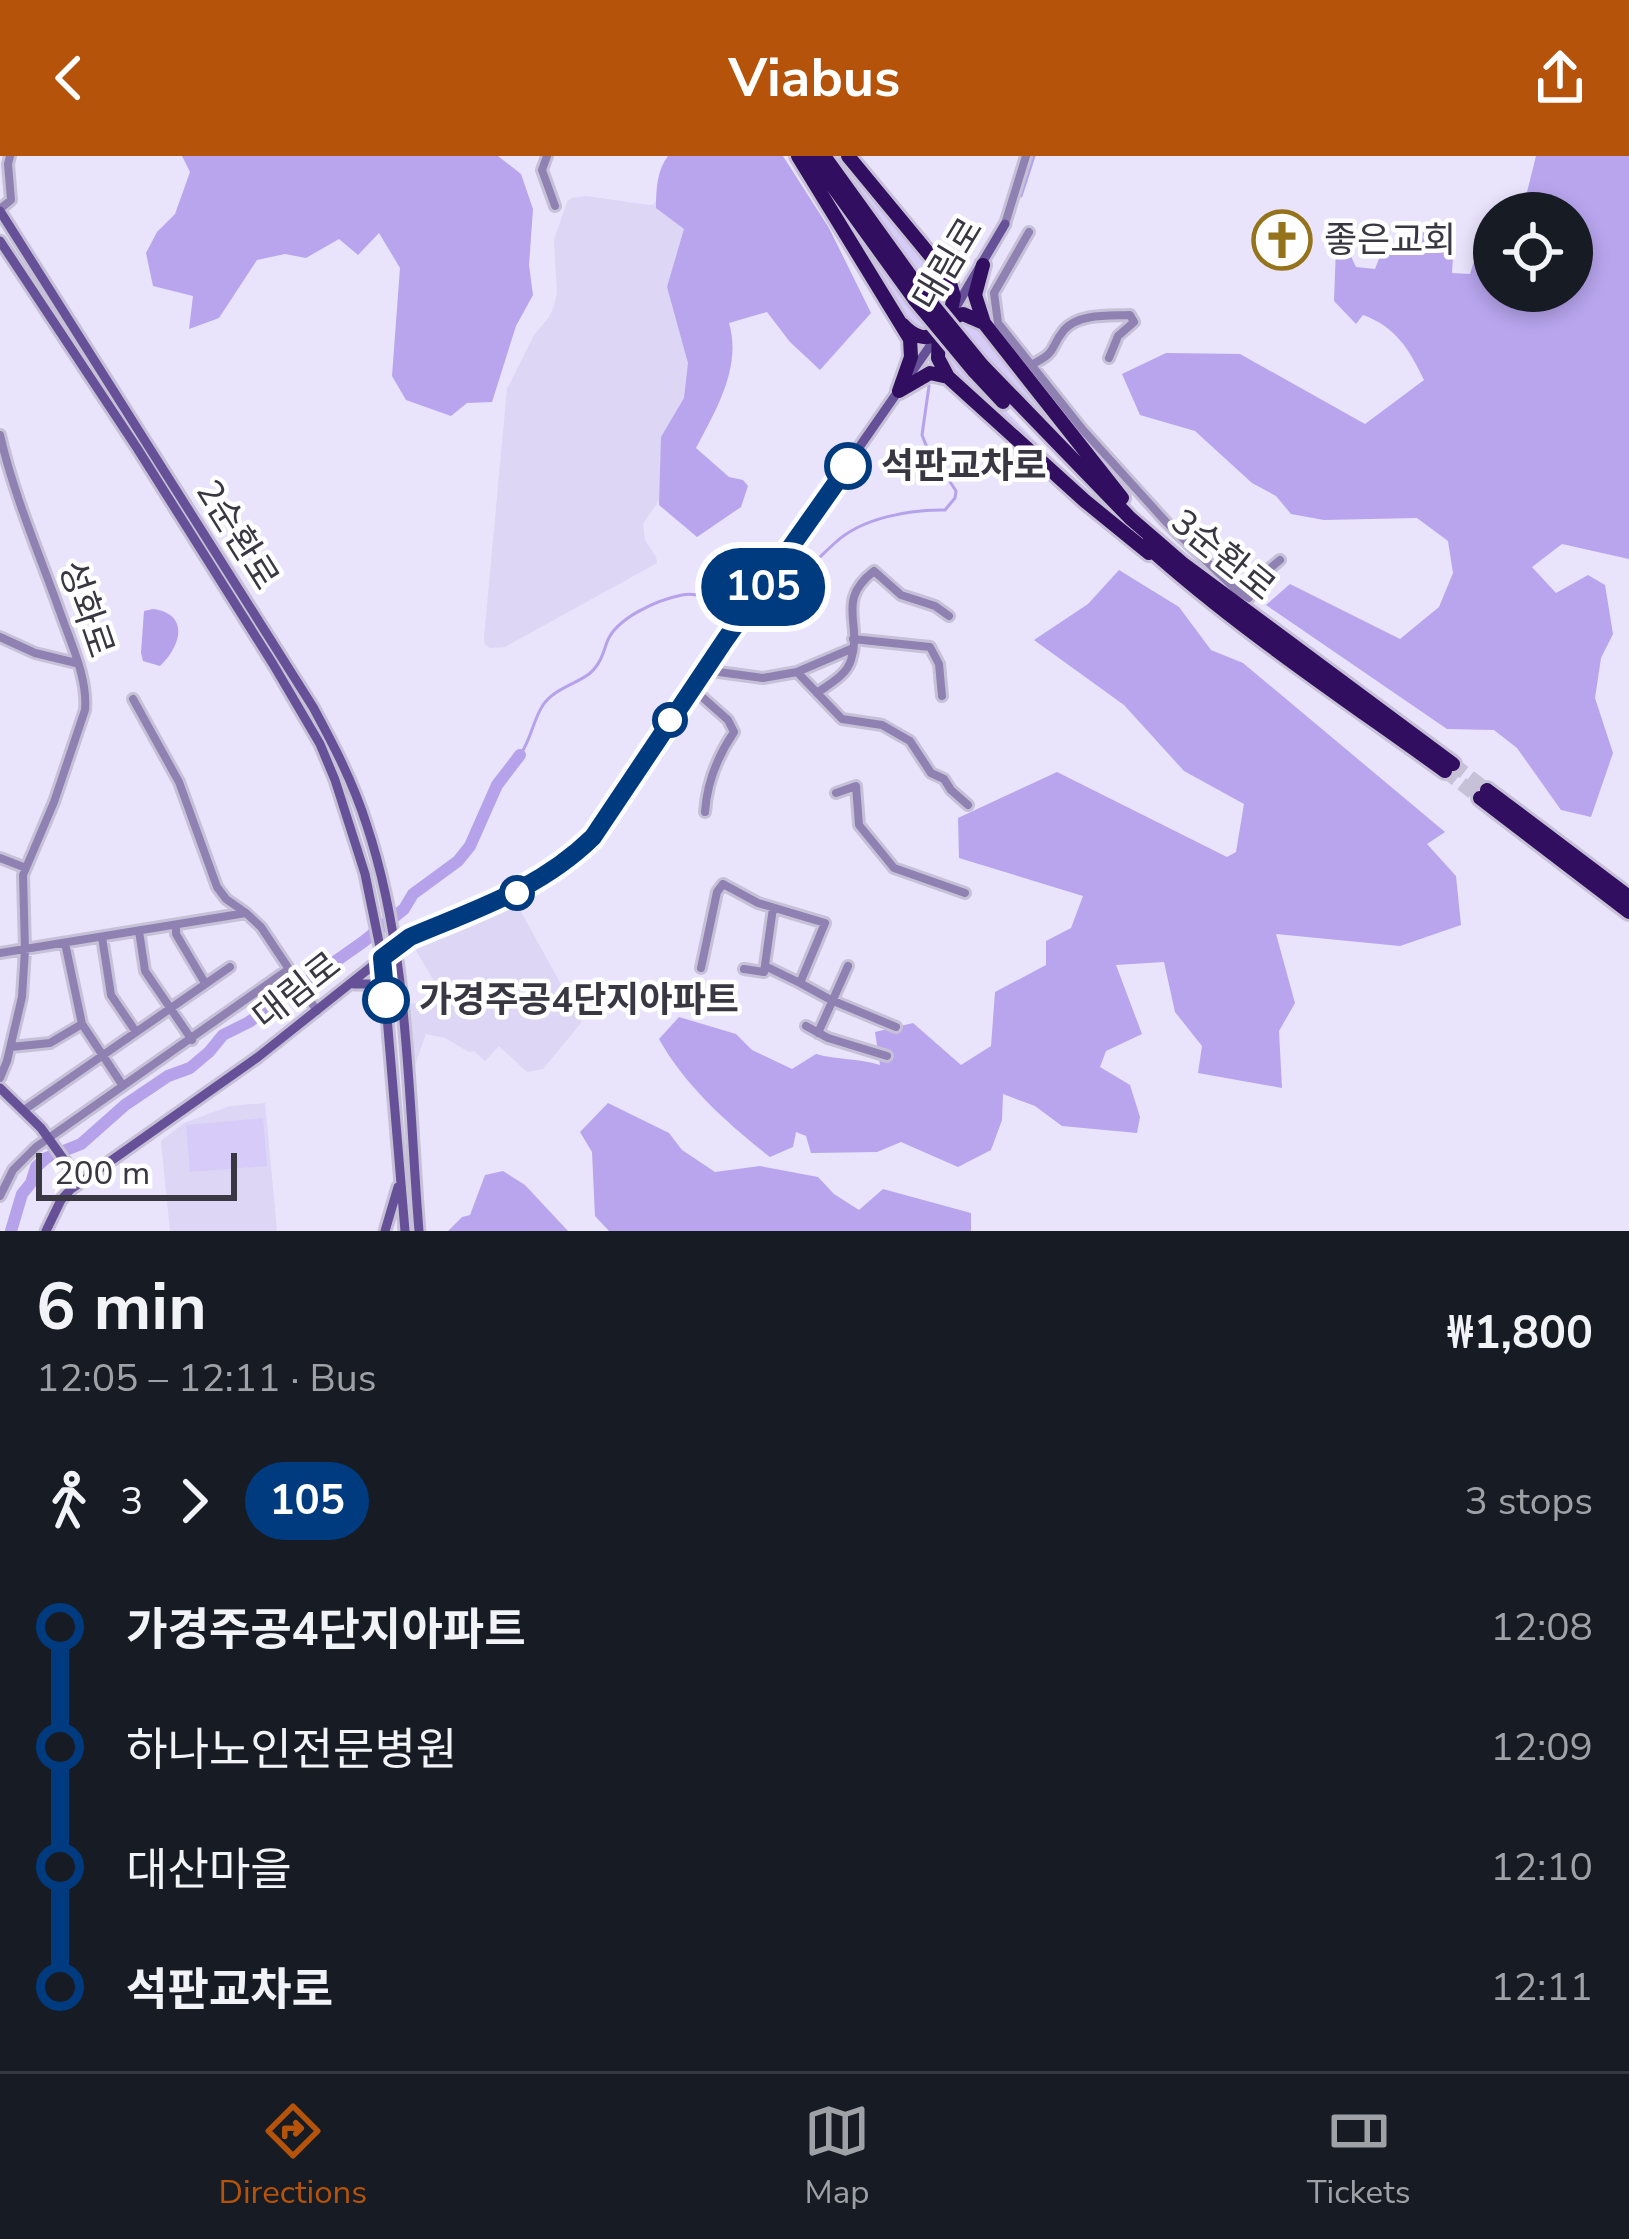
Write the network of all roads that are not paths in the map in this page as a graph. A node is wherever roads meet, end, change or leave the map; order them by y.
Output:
1 (10, 156) edge
2 (547, 156) edge
3 (798, 156) edge
4 (811, 156) edge
5 (824, 156) edge
6 (848, 156) edge
7 (1026, 156) edge
8 (555, 206) dead end
9 (0, 210) edge
10 (1005, 224) joint
11 (1029, 232) dead end
12 (19, 241) junction
13 (2, 248) edge
14 (983, 265) junction
15 (940, 267) junction
16 (918, 296) junction
17 (984, 323) junction
18 (902, 324) junction
19 (944, 325) junction
20 (1109, 358) dead end
21 (1031, 365) junction
22 (948, 377) junction
23 (899, 391) junction
24 (0, 435) edge
25 (2, 459) edge
26 (1280, 560) dead end
27 (1207, 590) junction
28 (949, 616) dead end
29 (0, 637) edge
30 (853, 644) junction
31 (77, 663) junction
32 (704, 670) junction
33 (797, 672) junction
34 (692, 688) junction
35 (817, 693) junction
36 (942, 695) dead end
37 (133, 699) dead end
38 (836, 793) dead end
39 (968, 805) dead end
40 (705, 812) dead end
41 (0, 858) edge
42 (26, 868) junction
43 (965, 893) dead end
44 (1629, 898) edge
45 (773, 908) junction
46 (1629, 912) edge
47 (246, 913) junction
48 (176, 925) junction
49 (139, 931) junction
50 (102, 937) junction
51 (65, 944) junction
52 (396, 946) junction
53 (26, 950) junction
54 (0, 953) edge
55 (382, 958) junction
56 (848, 965) dead end
57 (765, 966) junction
58 (230, 967) dead end
59 (701, 968) dead end
60 (289, 969) junction
61 (744, 969) dead end
62 (800, 982) junction
63 (205, 983) junction
64 (348, 985) junction
65 (386, 1000) junction
66 (831, 1000) junction
67 (169, 1008) junction
68 (317, 1011) junction
69 (82, 1024) junction
70 (806, 1026) dead end
71 (896, 1027) dead end
72 (136, 1032) junction
73 (818, 1033) junction
74 (192, 1040) junction
75 (11, 1047) junction
76 (103, 1056) junction
77 (887, 1057) dead end
78 (0, 1078) edge
79 (123, 1086) dead end
80 (0, 1088) edge
81 (24, 1110) junction
82 (51, 1141) junction
83 (401, 1176) junction
84 (80, 1182) junction
85 (0, 1196) edge
86 (46, 1231) edge
87 (386, 1231) edge
88 (405, 1231) edge
89 (419, 1231) edge

1 - 9 street
2 - 8 street
3 - 18 highway
4 - 16 highway
5 - 16 highway
6 - 15 highway
7 - 10 street, 대림로
9 - 12 street, 2순환로
10 - 14 street, 대림로
11 - 21 street
12 - 13 street
12 - 52 street, 2순환로
13 - 55 street, 2순환로
14 - 15 highway
14 - 17 highway
14 - 19 street, 대림로
15 - 19 highway
16 - 27 highway, 3순환로, bridge
17 - 19 highway
17 - 27 highway
18 - 19 highway
18 - 23 highway
19 - 22 highway
19 - 23 street, 대림로
20 - 21 street
21 - 26 street
22 - 23 highway
22 - 27 highway
23 - 32 street, 대림로
24 - 25 street, 성화로
25 - 31 street, 성화로
27 - 27 highway, 3순환로
28 - 30 street
29 - 31 street
30 - 33 street
30 - 35 street
30 - 36 street
31 - 42 street, 성화로
32 - 33 street
32 - 34 street, 대림로
33 - 35 street
34 - 40 street
34 - 52 street, 대림로
35 - 39 street
37 - 47 street
38 - 43 street
41 - 42 street
42 - 53 street, 성화로
44 - 46 highway
45 - 57 street
45 - 59 street
45 - 62 street
47 - 48 street
47 - 60 street
48 - 49 street
48 - 63 street
49 - 50 street
49 - 67 street
50 - 51 street
50 - 72 street
51 - 53 street
51 - 69 street
52 - 55 street, 대림로
52 - 89 street
53 - 54 street
53 - 75 street, 성화로
55 - 64 street, 대림로
55 - 65 street
56 - 66 street
57 - 61 street
57 - 62 street
58 - 63 street
60 - 68 street
60 - 74 street
62 - 66 street
63 - 67 street
64 - 65 street
64 - 68 street, 대림로
65 - 83 street
66 - 71 street
66 - 73 street
67 - 72 street
67 - 74 street
68 - 84 street, 대림로
69 - 75 street
69 - 76 street
70 - 73 street
72 - 76 street
73 - 77 street
74 - 82 street
75 - 78 street, 성화로
76 - 79 street
76 - 81 street
80 - 81 street
81 - 82 street
82 - 84 street
82 - 85 street
83 - 87 street
83 - 88 street
84 - 86 street, 대림로

